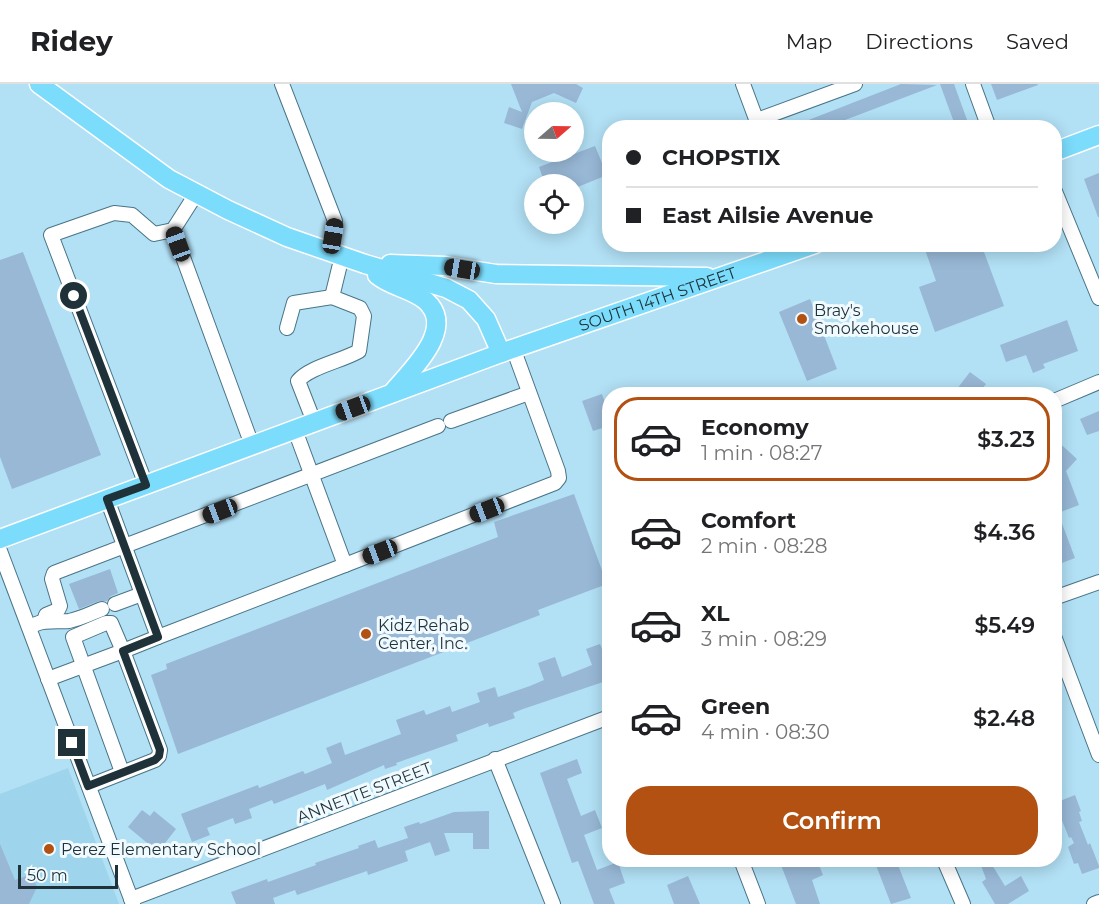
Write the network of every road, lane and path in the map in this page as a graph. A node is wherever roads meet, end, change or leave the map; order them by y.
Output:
1 (39, 84) edge
2 (282, 84) edge
3 (743, 84) edge
4 (855, 84) edge
5 (973, 84) edge
6 (756, 120) edge
7 (768, 120) edge
8 (987, 120) edge
9 (1099, 135) edge
10 (1062, 149) edge
11 (196, 194) junction
12 (1062, 208) edge
13 (173, 230) junction
14 (791, 252) edge
15 (336, 254) junction
16 (364, 264) junction
17 (721, 277) junction
18 (332, 297) junction
19 (1099, 298) edge
20 (287, 328) dead end
21 (507, 351) junction
22 (1099, 382) edge
23 (392, 393) junction
24 (529, 393) junction
25 (1062, 398) edge
26 (314, 422) junction
27 (295, 430) junction
28 (252, 445) junction
29 (311, 475) junction
30 (146, 485) junction
31 (107, 499) junction
32 (0, 539) edge
33 (124, 546) junction
34 (0, 551) edge
35 (345, 565) junction
36 (1099, 582) edge
37 (142, 594) junction
38 (1062, 595) edge
39 (44, 621) junction
40 (29, 627) junction
41 (158, 637) junction
42 (123, 651) junction
43 (1062, 657) edge
44 (83, 666) junction
45 (48, 679) junction
46 (602, 720) edge
47 (1099, 755) edge
48 (495, 759) junction
49 (122, 772) junction
50 (88, 786) junction
51 (744, 867) edge
52 (947, 867) edge
53 (132, 901) edge
54 (1099, 902) edge
55 (553, 904) edge
56 (758, 904) edge
57 (963, 904) edge
58 (1094, 904) edge

1 - 11 main road
2 - 15 street
3 - 6 street
4 - 7 street
5 - 8 street
9 - 10 main road
11 - 13 street
11 - 15 main road
12 - 19 street
13 - 28 street
13 - 30 street
14 - 17 main road, SOUTH 14TH STREET
15 - 16 main road
15 - 18 street
16 - 17 main road
16 - 21 main road
16 - 23 main road
17 - 21 main road, SOUTH 14TH STREET
18 - 20 street
18 - 26 street
21 - 23 main road, SOUTH 14TH STREET
21 - 24 street
22 - 25 street
23 - 26 main road, SOUTH 14TH STREET
24 - 29 street
24 - 35 street
26 - 27 main road, SOUTH 14TH STREET
27 - 28 main road, SOUTH 14TH STREET
27 - 29 street
28 - 30 main road, SOUTH 14TH STREET
29 - 33 street
29 - 35 street
30 - 31 main road, SOUTH 14TH STREET
31 - 32 main road, SOUTH 14TH STREET
31 - 33 street
33 - 37 street
33 - 39 street
34 - 40 street
35 - 41 street
36 - 38 street
37 - 39 street
37 - 41 street
39 - 40 street
40 - 45 street
41 - 42 street
42 - 44 street
42 - 44 street
42 - 49 street
43 - 47 street
44 - 45 street
44 - 49 street
45 - 50 street
46 - 48 street, ANNETTE STREET
48 - 53 street, ANNETTE STREET
48 - 55 street
49 - 50 street
50 - 53 street
51 - 56 street
52 - 57 street
54 - 58 street

